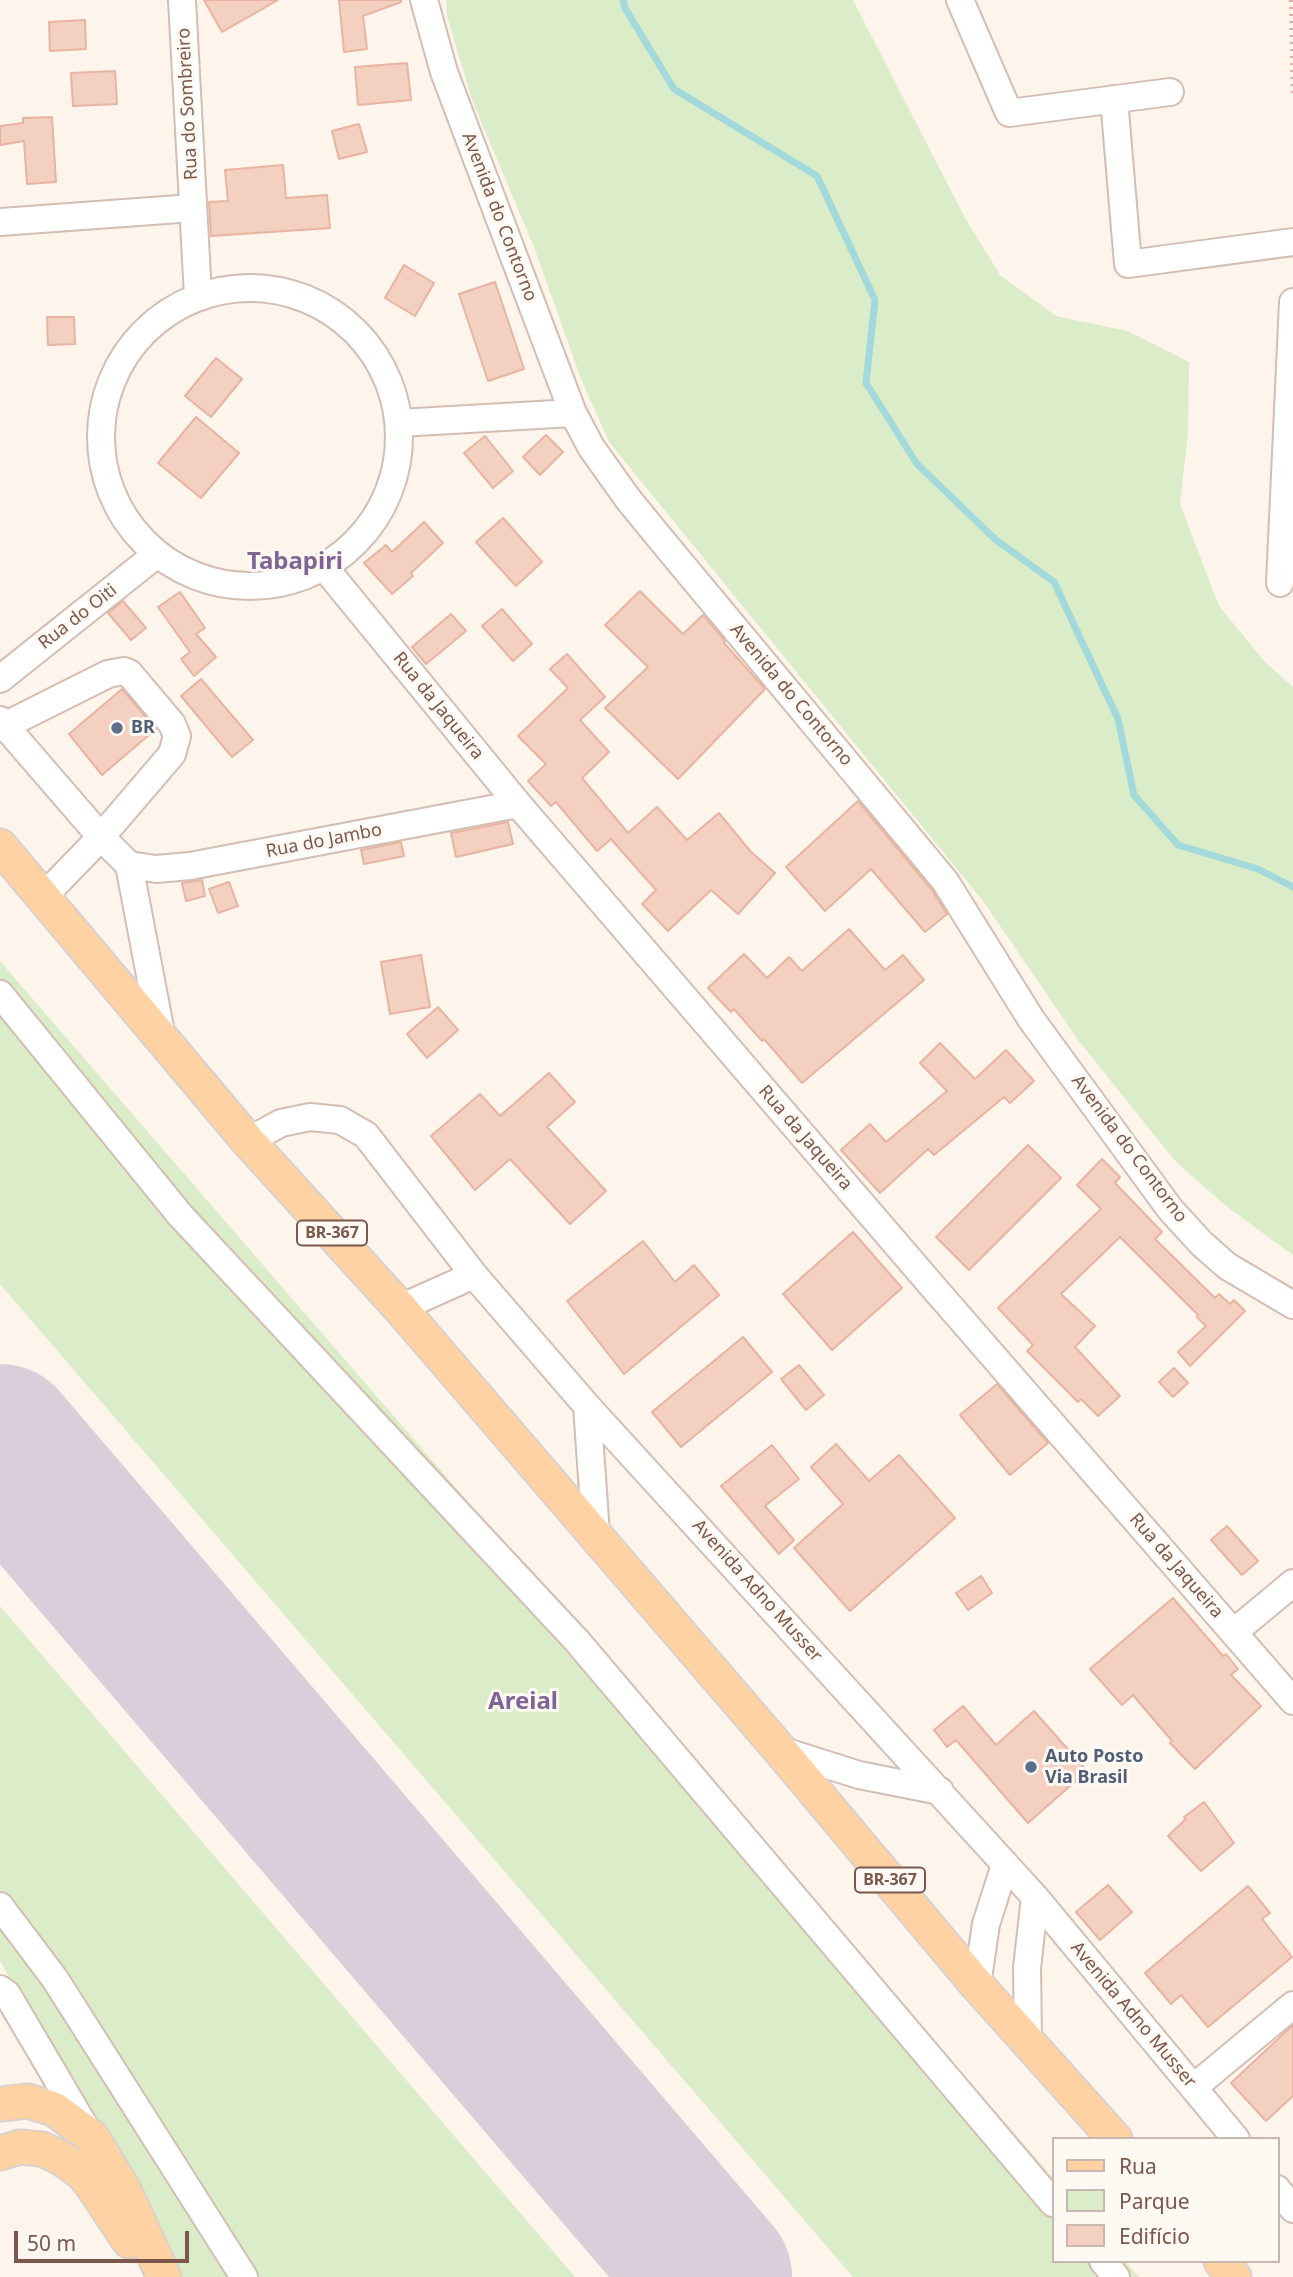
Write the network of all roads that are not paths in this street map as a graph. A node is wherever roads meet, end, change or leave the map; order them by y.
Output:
1 (182, 0) edge
2 (424, 0) edge
3 (960, 0) edge
4 (1170, 92) dead end
5 (1114, 99) junction
6 (193, 208) junction
7 (0, 222) edge
8 (1293, 242) edge
9 (198, 296) junction
10 (1293, 302) edge
11 (573, 413) junction
12 (399, 424) junction
13 (157, 554) junction
14 (325, 568) junction
15 (1280, 583) dead end
16 (0, 679) edge
17 (1, 724) edge
18 (518, 804) junction
19 (101, 837) junction
20 (0, 846) edge
21 (129, 865) junction
22 (43, 897) junction
23 (0, 994) edge
24 (162, 1038) junction
25 (248, 1141) junction
26 (474, 1275) junction
27 (1293, 1305) edge
28 (400, 1308) junction
29 (587, 1406) junction
30 (596, 1534) junction
31 (1293, 1583) edge
32 (1234, 1632) junction
33 (1293, 1701) edge
34 (780, 1749) junction
35 (940, 1791) junction
36 (1005, 1865) junction
37 (1035, 1897) junction
38 (0, 1906) edge
39 (977, 1985) junction
40 (0, 1989) edge
41 (1293, 2005) edge
42 (1028, 2039) junction
43 (1194, 2087) junction
44 (0, 2104) edge
45 (92, 2137) junction
46 (1113, 2137) edge
47 (1234, 2137) edge
48 (0, 2153) edge
49 (1279, 2191) edge
50 (1052, 2202) edge
51 (1293, 2208) edge
52 (1105, 2263) edge
53 (1223, 2263) edge
54 (152, 2277) edge
55 (163, 2277) edge
56 (244, 2277) edge
57 (1116, 2277) edge
58 (1234, 2277) edge

1 - 6 street, Rua do Sombreiro
2 - 11 street, Avenida do Contorno
3 - 5 street
4 - 5 street
5 - 8 street
6 - 7 street
6 - 9 street, Rua do Sombreiro
9 - 12 street
9 - 13 street
10 - 15 street
11 - 12 street
11 - 27 street, Avenida do Contorno
12 - 14 street
13 - 14 street
13 - 16 street, Rua do Oiti
14 - 18 street, Rua da Jaqueira
17 - 19 street
17 - 19 street
18 - 21 street, Rua do Jambo
18 - 32 street, Rua da Jaqueira
19 - 21 street
19 - 22 street
20 - 22 main road, BR-367
21 - 24 street
22 - 24 main road, BR-367
23 - 50 street
24 - 25 main road, BR-367
25 - 26 street, Avenida Adno Musser
25 - 28 main road, BR-367
26 - 28 street
26 - 29 street, Avenida Adno Musser
28 - 30 main road, BR-367
29 - 30 street
29 - 35 street, Avenida Adno Musser
30 - 34 main road, BR-367
31 - 32 street
32 - 33 street, Rua da Jaqueira
34 - 35 street
34 - 39 main road, BR-367
35 - 36 street, Avenida Adno Musser
36 - 37 street, Avenida Adno Musser
36 - 39 street
37 - 42 street
37 - 43 street, Avenida Adno Musser
38 - 56 street
39 - 42 main road, BR-367
40 - 45 street
41 - 43 street
42 - 46 main road, BR-367
43 - 47 street, Avenida Adno Musser
44 - 45 main road
45 - 55 main road
48 - 54 main road
49 - 51 street
52 - 57 street
53 - 58 main road

